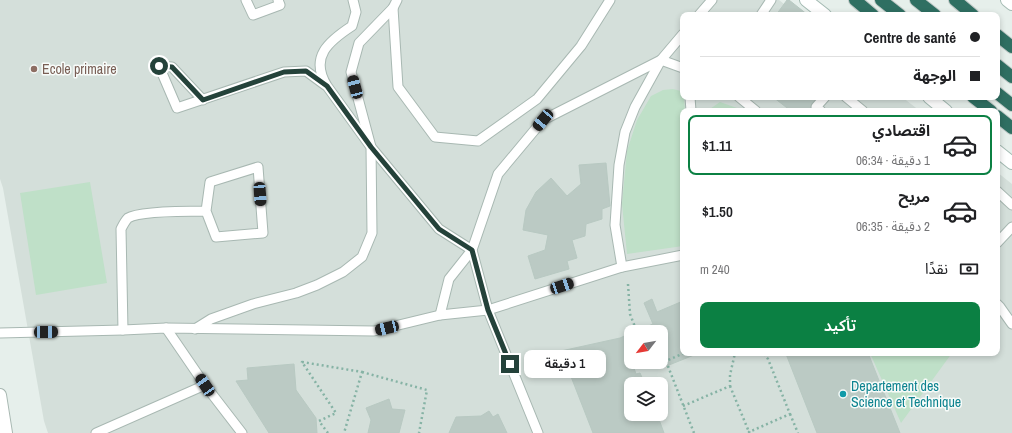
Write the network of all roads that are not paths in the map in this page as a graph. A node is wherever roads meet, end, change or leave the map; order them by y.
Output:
1 (246, 0) edge
2 (278, 0) edge
3 (353, 0) edge
4 (610, 0) edge
5 (712, 0) edge
6 (771, 0) edge
7 (806, 0) edge
8 (855, 0) edge
9 (881, 0) edge
10 (916, 0) edge
11 (955, 0) edge
12 (1007, 0) edge
13 (395, 4) edge
14 (1012, 4) edge
15 (702, 12) edge
16 (763, 12) edge
17 (821, 12) edge
18 (869, 12) edge
19 (896, 12) edge
20 (931, 12) edge
21 (969, 12) edge
22 (1000, 37) edge
23 (680, 38) edge
24 (1012, 47) edge
25 (661, 60) junction
26 (680, 67) edge
27 (1000, 67) edge
28 (1012, 77) edge
29 (327, 86) junction
30 (1000, 95) edge
31 (203, 100) junction
32 (743, 100) edge
33 (822, 100) edge
34 (850, 100) edge
35 (933, 100) edge
36 (977, 100) edge
37 (1012, 105) edge
38 (752, 108) edge
39 (817, 108) edge
40 (859, 108) edge
41 (942, 108) edge
42 (987, 108) edge
43 (1000, 118) edge
44 (1012, 128) edge
45 (371, 147) junction
46 (1000, 153) edge
47 (1012, 163) edge
48 (1000, 194) edge
49 (1012, 205) edge
50 (206, 211) junction
51 (1012, 227) edge
52 (1000, 240) edge
53 (472, 250) junction
54 (680, 257) edge
55 (622, 267) junction
56 (1000, 307) edge
57 (488, 310) junction
58 (440, 315) junction
59 (1012, 324) edge
60 (166, 328) junction
61 (195, 329) junction
62 (123, 330) junction
63 (0, 333) edge
64 (205, 385) junction
65 (0, 395) edge
66 (6, 433) edge
67 (96, 433) edge
68 (242, 433) edge
69 (538, 433) edge

1 - 2 lane
3 - 29 lane
4 - 13 lane
5 - 15 lane
6 - 16 lane
7 - 17 main road
8 - 18 highway
9 - 19 highway
10 - 20 highway
11 - 21 highway
12 - 14 main road
13 - 45 lane
22 - 24 highway
23 - 25 lane
25 - 26 lane
25 - 53 lane
25 - 55 lane
27 - 28 highway
29 - 31 lane
29 - 45 lane
30 - 37 highway
31 - 31 lane
32 - 38 lane
33 - 39 lane
34 - 40 lane
35 - 41 main road
36 - 42 highway
43 - 44 highway
45 - 53 lane
45 - 61 lane
46 - 47 main road
48 - 49 lane
50 - 50 lane
50 - 62 lane
51 - 52 lane
53 - 57 lane
53 - 58 lane
54 - 55 lane
55 - 57 lane
56 - 59 lane
57 - 58 lane
57 - 69 lane
58 - 61 lane
60 - 61 lane
60 - 62 lane
60 - 64 lane
62 - 63 lane
64 - 67 lane
64 - 68 lane
65 - 66 main road

